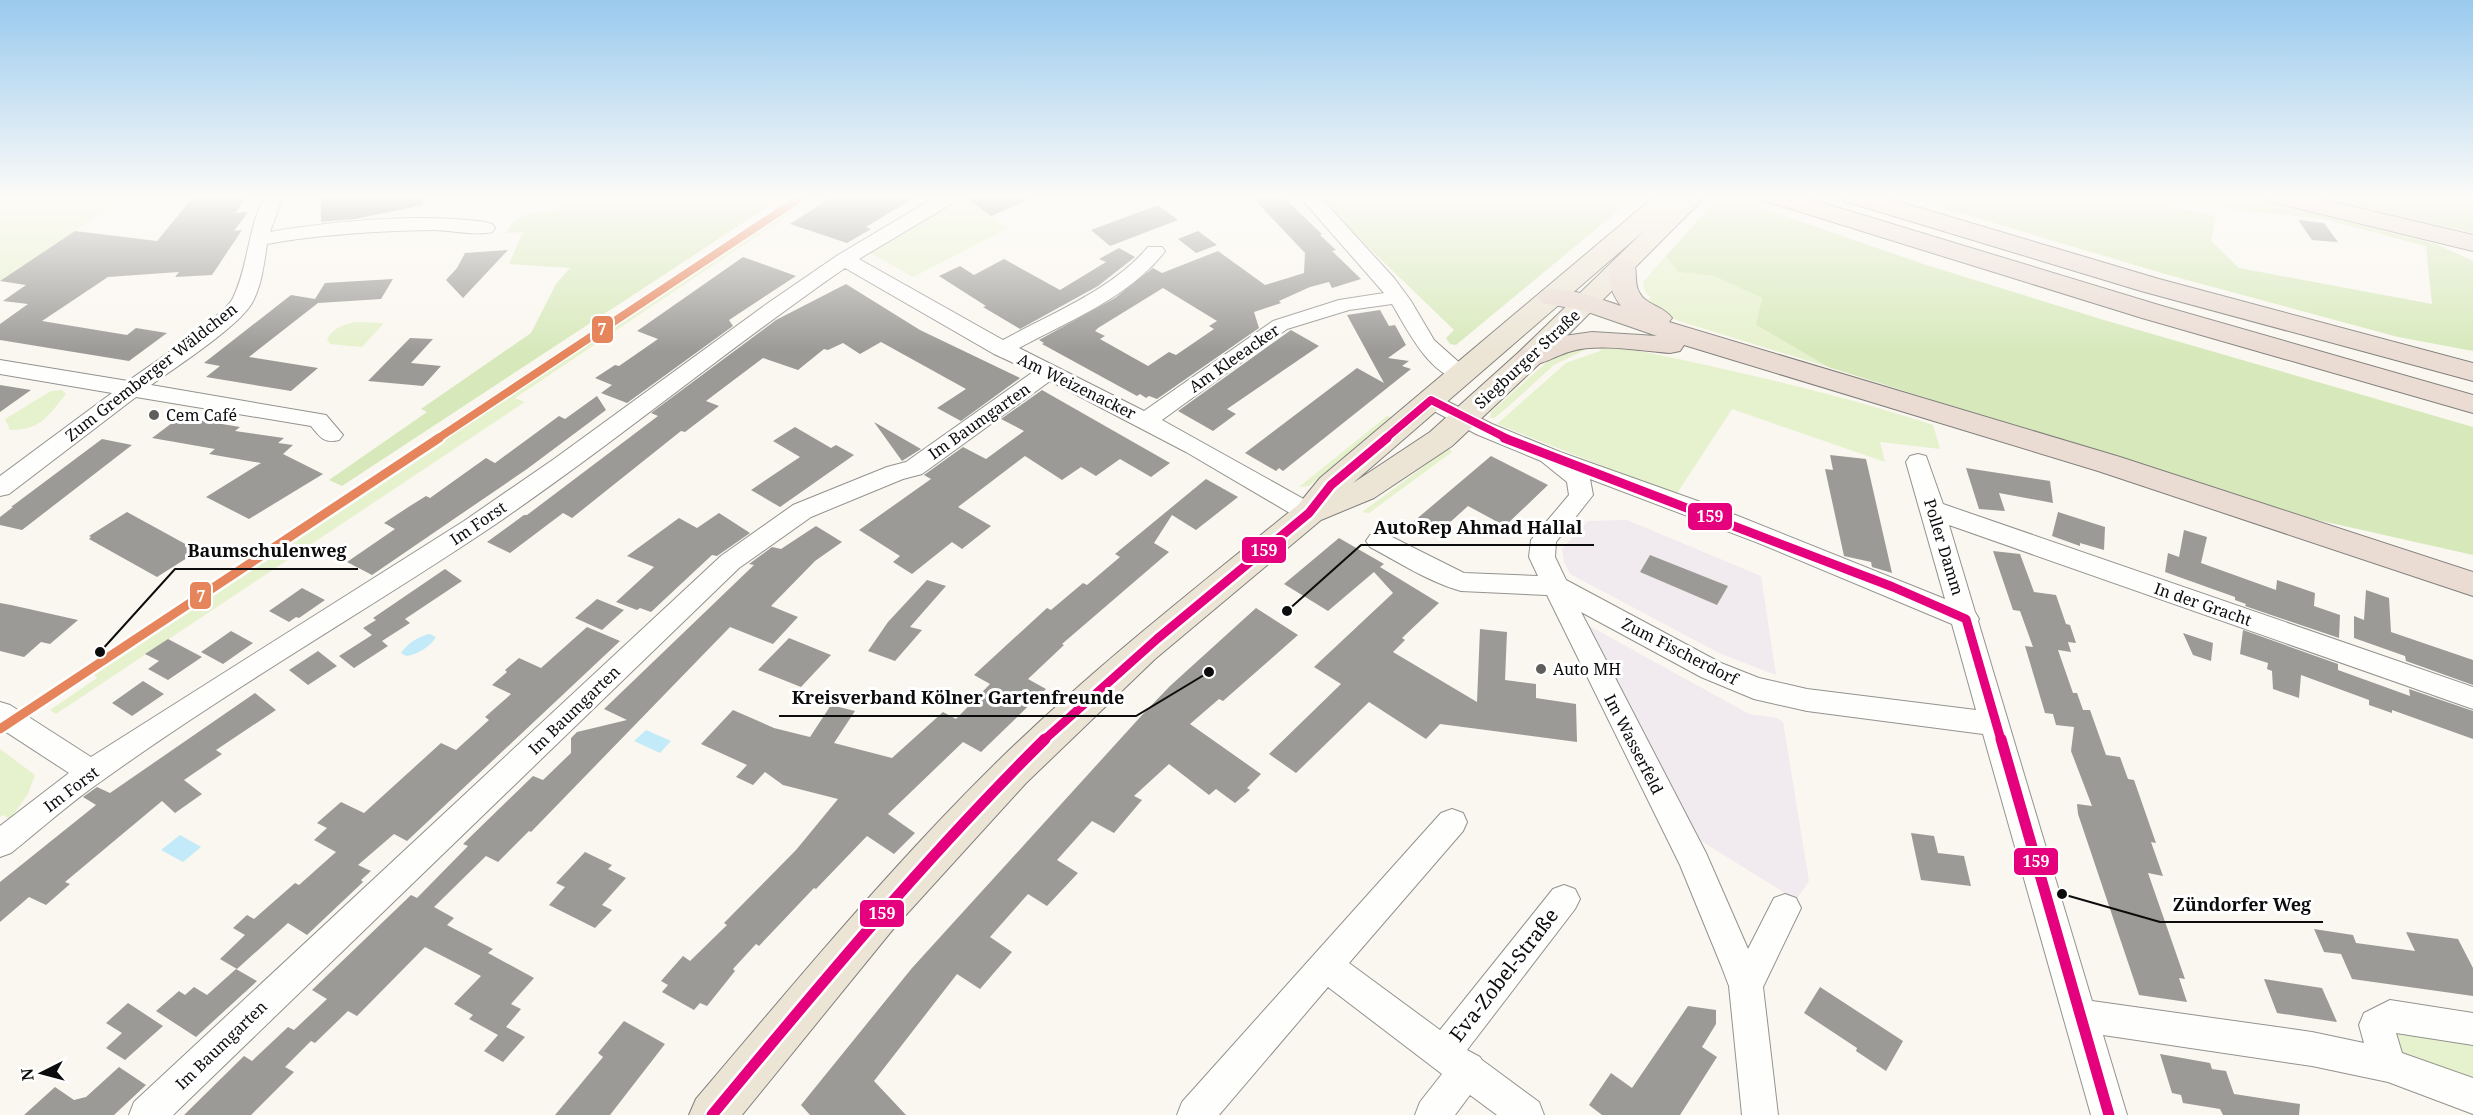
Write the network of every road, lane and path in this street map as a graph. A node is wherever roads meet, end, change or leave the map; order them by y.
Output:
1 (256, 248) edge
2 (863, 248) edge
3 (1359, 248) edge
4 (1609, 248) edge
5 (1641, 248) edge
6 (1943, 248) edge
7 (2027, 248) edge
8 (1155, 251) dead end
9 (845, 259) junction
10 (1623, 266) junction
11 (1398, 297) junction
12 (1551, 297) junction
13 (1581, 308) junction
14 (1682, 342) junction
15 (2371, 345) junction
16 (1002, 349) junction
17 (1529, 358) junction
18 (2473, 362) edge
19 (0, 367) edge
20 (2473, 372) edge
21 (1047, 373) junction
22 (1460, 373) junction
23 (133, 388) junction
24 (2431, 393) junction
25 (1431, 400) junction
26 (2473, 404) edge
27 (2473, 411) edge
28 (1464, 418) junction
29 (1146, 420) junction
30 (331, 435) dead end
31 (1549, 456) junction
32 (1918, 462) dead end
33 (0, 488) edge
34 (1933, 510) junction
35 (1309, 513) junction
36 (1379, 541) dead end
37 (2436, 571) junction
38 (2473, 576) edge
39 (2473, 584) edge
40 (1555, 586) junction
41 (1966, 619) junction
42 (2473, 698) edge
43 (0, 713) edge
44 (1996, 724) junction
45 (91, 772) junction
46 (1452, 822) dead end
47 (0, 844) edge
48 (1564, 899) dead end
49 (1785, 908) dead end
50 (1326, 965) junction
51 (1746, 986) junction
52 (2080, 1016) junction
53 (2473, 1029) edge
54 (1456, 1060) junction
55 (2388, 1065) junction
56 (2473, 1096) edge
57 (147, 1115) edge
58 (712, 1115) edge
59 (1195, 1115) edge
60 (1433, 1115) edge
61 (1526, 1115) edge
62 (1760, 1115) edge
63 (2109, 1115) edge

1 - 23 street, Zum Gremberger Wäldchen
2 - 9 street, Im Forst
3 - 11 street
4 - 12 main road, Siegburger Straße
5 - 10 main road, Siegburger Straße
6 - 24 highway
7 - 15 highway
8 - 16 street
9 - 16 street, Am Weizenacker
9 - 45 street, Im Forst
10 - 13 main road, Siegburger Straße
10 - 14 highway
11 - 22 street
11 - 29 street, Am Kleeacker
12 - 13 highway
12 - 22 main road, Siegburger Straße
13 - 14 highway
13 - 17 main road, Siegburger Straße
14 - 17 highway
14 - 37 highway
15 - 18 highway
15 - 20 highway
16 - 21 street, Am Weizenacker
17 - 28 main road, Siegburger Straße
19 - 23 street
21 - 29 street, Am Weizenacker
21 - 57 street, Im Baumgarten
22 - 25 main road, Siegburger Straße
23 - 30 street
23 - 33 street, Zum Gremberger Wäldchen
24 - 26 highway
24 - 27 highway
25 - 28 street, Im Wasserfeld
25 - 35 main road, Siegburger Straße
28 - 31 street, Im Wasserfeld
28 - 35 main road, Siegburger Straße
29 - 35 street, Am Weizenacker
31 - 40 street, Im Wasserfeld
31 - 41 street
32 - 34 street, Poller Damm
34 - 41 street, Poller Damm
34 - 42 street, In der Gracht
35 - 58 main road, Siegburger Straße
36 - 40 street, Zum Fischerdorf
37 - 38 highway
37 - 39 highway
40 - 44 street, Zum Fischerdorf
40 - 51 street, Im Wasserfeld
41 - 44 street, Poller Damm
43 - 45 street
44 - 52 street, Poller Damm
45 - 47 street, Im Forst
46 - 50 street
48 - 54 street, Eva-Zobel-Straße
49 - 51 street
50 - 54 street, Eva-Zobel-Straße
50 - 59 street
51 - 62 street, Im Wasserfeld
52 - 55 street
52 - 63 street, Poller Damm
53 - 55 street
54 - 60 street, Eva-Zobel-Straße
54 - 61 street, Eva-Zobel-Straße
55 - 56 street

